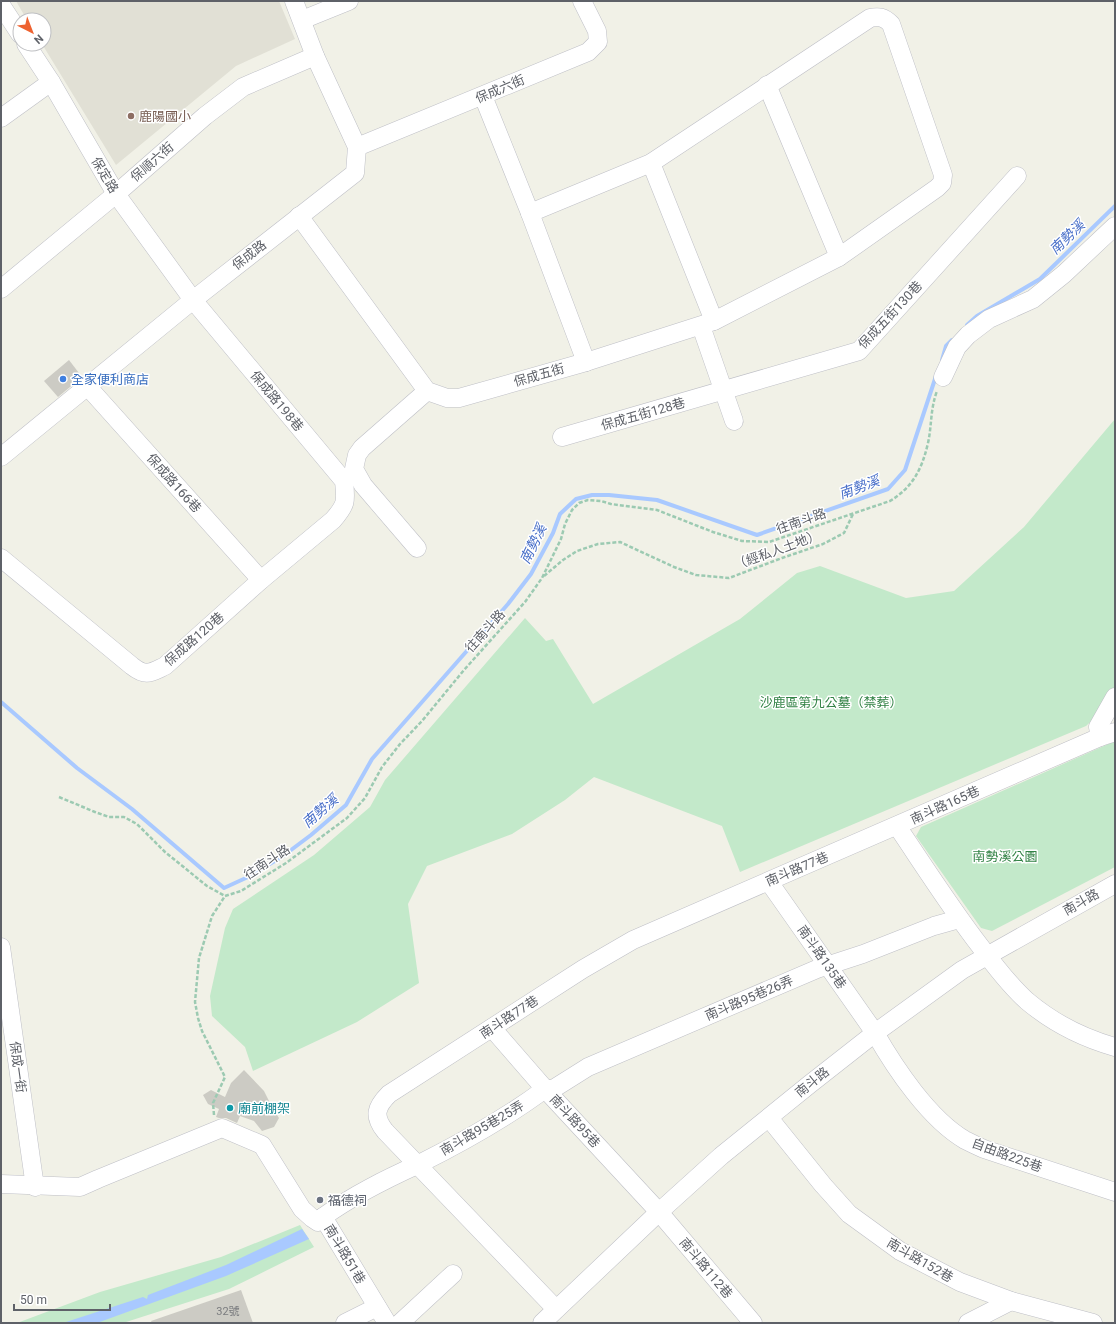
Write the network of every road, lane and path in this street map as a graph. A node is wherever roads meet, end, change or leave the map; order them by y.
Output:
1 (294, 1) edge
2 (349, 1) edge
3 (582, 1) edge
4 (1, 5) edge
5 (302, 20) junction
6 (12, 22) edge
7 (31, 52) edge
8 (315, 56) junction
9 (52, 82) junction
10 (767, 85) junction
11 (483, 96) junction
12 (1, 118) edge
13 (357, 147) junction
14 (651, 163) junction
15 (1017, 176) dead end
16 (116, 194) junction
17 (530, 212) junction
18 (299, 216) junction
19 (1115, 226) edge
20 (839, 257) junction
21 (1, 289) edge
22 (193, 300) junction
23 (708, 324) junction
24 (586, 362) junction
25 (943, 377) joint
26 (88, 387) junction
27 (724, 390) junction
28 (427, 391) junction
29 (734, 420) dead end
30 (562, 437) dead end
31 (1, 457) edge
32 (343, 509) joint
33 (854, 513) junction
34 (417, 548) dead end
35 (1, 558) edge
36 (542, 578) junction
37 (261, 580) junction
38 (1115, 697) edge
39 (1107, 734) edge
40 (59, 797) dead end
41 (898, 826) junction
42 (769, 882) junction
43 (1115, 884) edge
44 (225, 896) junction
45 (959, 919) junction
46 (1, 947) edge
47 (987, 955) junction
48 (827, 965) junction
49 (492, 1028) junction
50 (875, 1033) junction
51 (1115, 1047) edge
52 (545, 1089) junction
53 (769, 1118) junction
54 (222, 1128) junction
55 (418, 1164) junction
56 (1, 1184) edge
57 (35, 1187) junction
58 (1115, 1192) edge
59 (659, 1212) junction
60 (324, 1217) junction
61 (453, 1274) dead end
62 (1011, 1301) junction
63 (377, 1307) junction
64 (556, 1309) junction
65 (345, 1323) edge
66 (387, 1323) edge
67 (400, 1323) edge
68 (542, 1323) edge
69 (753, 1323) edge
70 (968, 1323) edge
71 (1093, 1323) edge

1 - 5 street, 保成路
2 - 5 street
3 - 11 street, 保成六街
4 - 6 street
5 - 8 street, 保成路
7 - 9 street, 保定路
8 - 13 street, 保成路
8 - 16 street, 保順六街
9 - 12 street
9 - 16 street, 保定路
10 - 14 street, 保成五街
10 - 20 street
10 - 20 street, 保成五街
11 - 13 street, 保成六街
11 - 17 street
13 - 18 street, 保成路
14 - 17 street, 保成五街
14 - 23 street
15 - 27 street, 保成五街130巷
16 - 21 street, 保順六街
16 - 22 street, 保定路
17 - 24 street
18 - 22 street, 保成路
18 - 28 street
19 - 25 street
20 - 23 street, 保成五街
22 - 26 street, 保成路
22 - 32 street, 保成路198巷
23 - 24 street, 保成五街
23 - 27 street
24 - 28 street, 保成五街
25 - 33 path, 往南斗路
26 - 31 street, 保成路
26 - 37 street, 保成路166巷
27 - 29 street
27 - 30 street, 保成五街128巷
28 - 34 street
32 - 37 street, 保成路120巷
33 - 36 path, （經私人土地）
33 - 36 path, 往南斗路
35 - 37 street, 保成路120巷
36 - 44 path, 往南斗路
38 - 39 street
39 - 41 street, 南斗路165巷
40 - 44 path
41 - 42 street, 南斗路77巷
41 - 45 street, 南斗路165巷
42 - 48 street, 南斗路135巷
42 - 49 street, 南斗路77巷
43 - 47 street, 南斗路
44 - 54 path
45 - 47 street, 南斗路165巷
45 - 48 street, 南斗路95巷26弄
46 - 57 street, 保成一街
47 - 50 street, 南斗路
47 - 51 street, 南斗路165巷
48 - 50 street, 南斗路135巷
48 - 52 street, 南斗路95巷26弄
49 - 52 street, 南斗路95巷
49 - 55 street, 南斗路77巷
50 - 53 street, 南斗路
50 - 58 street, 自由路225巷
52 - 55 street, 南斗路95巷25弄
52 - 59 street, 南斗路95巷
53 - 59 street, 南斗路
53 - 62 street, 南斗路152巷
54 - 57 street
54 - 60 street
55 - 60 street, 南斗路51巷
55 - 64 street, 南斗路77巷
56 - 57 street
59 - 64 street, 南斗路
59 - 69 street, 南斗路112巷
60 - 63 street, 南斗路51巷
61 - 67 street
62 - 70 street
62 - 71 street, 南斗路152巷
63 - 65 street
63 - 66 street, 南斗路51巷
64 - 68 street, 南斗路

